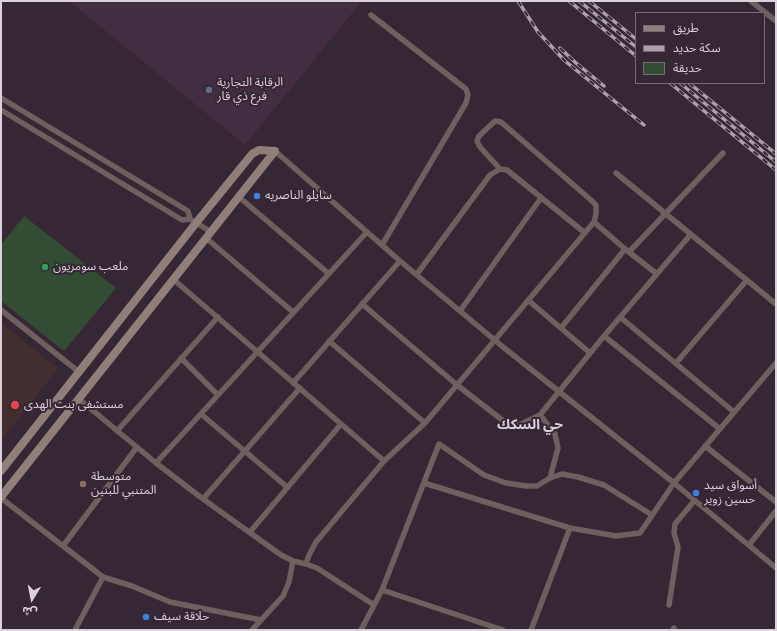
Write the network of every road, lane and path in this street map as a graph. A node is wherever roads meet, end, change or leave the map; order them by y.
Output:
1 (751, 1) edge
2 (765, 12) edge
3 (765, 12) edge
4 (371, 15) dead end
5 (776, 21) edge
6 (1, 98) edge
7 (1, 110) edge
8 (275, 151) junction
9 (723, 153) dead end
10 (500, 169) junction
11 (616, 173) dead end
12 (239, 197) junction
13 (541, 198) junction
14 (666, 214) junction
15 (193, 221) junction
16 (594, 222) junction
17 (367, 232) junction
18 (585, 233) junction
19 (691, 234) junction
20 (208, 235) junction
21 (382, 245) junction
22 (627, 251) junction
23 (400, 261) junction
24 (328, 273) junction
25 (417, 274) junction
26 (657, 274) junction
27 (173, 279) junction
28 (747, 280) junction
29 (528, 300) junction
30 (362, 304) junction
31 (776, 304) edge
32 (1, 310) edge
33 (460, 311) junction
34 (293, 312) junction
35 (218, 317) junction
36 (620, 317) junction
37 (561, 328) junction
38 (604, 336) junction
39 (329, 340) junction
40 (495, 340) junction
41 (257, 352) junction
42 (590, 353) junction
43 (181, 358) junction
44 (676, 363) junction
45 (776, 363) edge
46 (79, 372) junction
47 (293, 383) junction
48 (457, 386) junction
49 (300, 388) junction
50 (559, 391) junction
51 (218, 395) junction
52 (79, 399) junction
53 (734, 412) junction
54 (201, 414) junction
55 (540, 415) junction
56 (425, 423) junction
57 (341, 424) junction
58 (720, 429) junction
59 (117, 431) junction
60 (705, 446) junction
61 (137, 447) junction
62 (244, 451) junction
63 (384, 461) junction
64 (156, 463) junction
65 (1, 471) edge
66 (550, 478) junction
67 (674, 483) junction
68 (424, 484) junction
69 (287, 487) junction
70 (1, 497) edge
71 (202, 499) junction
72 (695, 500) junction
73 (776, 502) edge
74 (776, 511) edge
75 (652, 515) junction
76 (570, 528) junction
77 (250, 532) junction
78 (750, 545) junction
79 (63, 546) junction
80 (292, 561) junction
81 (306, 564) junction
82 (776, 568) edge
83 (103, 577) junction
84 (382, 590) junction
85 (374, 605) junction
86 (669, 605) dead end
87 (261, 620) junction
88 (76, 630) edge
89 (252, 630) edge
90 (361, 630) edge
91 (503, 630) edge
92 (531, 630) edge

1 - 3 street
2 - 5 street
4 - 21 street
6 - 15 street
7 - 15 street
8 - 12 street
8 - 15 street
8 - 17 street
9 - 14 street
10 - 13 street
10 - 16 street
10 - 25 street
11 - 14 street
12 - 20 street
12 - 24 street
13 - 18 street
13 - 33 street
14 - 19 street
14 - 22 street
15 - 20 street
15 - 46 street
16 - 18 street
16 - 22 street
17 - 21 street
17 - 24 street
18 - 29 street
19 - 26 street
19 - 28 street
20 - 27 street
20 - 34 street
21 - 23 street
22 - 26 street
22 - 37 street
23 - 25 street
23 - 30 street
24 - 34 street
25 - 33 street
26 - 36 street
27 - 35 street
27 - 52 street
28 - 31 street
28 - 44 street
29 - 37 street
29 - 40 street
30 - 39 street
30 - 48 street
32 - 46 street
33 - 40 street
34 - 41 street
35 - 41 street
35 - 43 street
36 - 38 street
36 - 44 street
37 - 42 street
38 - 42 street
38 - 58 street
39 - 47 street
39 - 56 street
40 - 48 street
40 - 50 street
41 - 47 street
41 - 51 street
42 - 50 street
43 - 51 street
43 - 59 street
44 - 53 street
45 - 53 street
46 - 65 street
47 - 49 street
48 - 55 street
48 - 56 street
49 - 57 street
49 - 62 street
50 - 55 street
50 - 67 street
51 - 54 street
52 - 59 street
52 - 70 street
53 - 58 street
54 - 62 street
54 - 64 street
55 - 66 street
56 - 63 street
57 - 63 street
57 - 69 street
58 - 60 street
59 - 61 street
60 - 67 street
60 - 73 street
61 - 64 street
61 - 79 street
62 - 69 street
62 - 71 street
63 - 81 street
64 - 71 street
66 - 68 street
66 - 75 street
67 - 72 street
67 - 75 street
68 - 76 street
68 - 84 street
69 - 77 street
70 - 79 street
71 - 77 street
72 - 78 street
72 - 86 street
74 - 78 street
75 - 76 street
76 - 92 street
77 - 80 street
78 - 82 street
79 - 83 street
80 - 81 street
80 - 87 street
81 - 85 street
83 - 87 street
83 - 88 street
84 - 85 street
84 - 91 street
85 - 90 street
87 - 89 street

